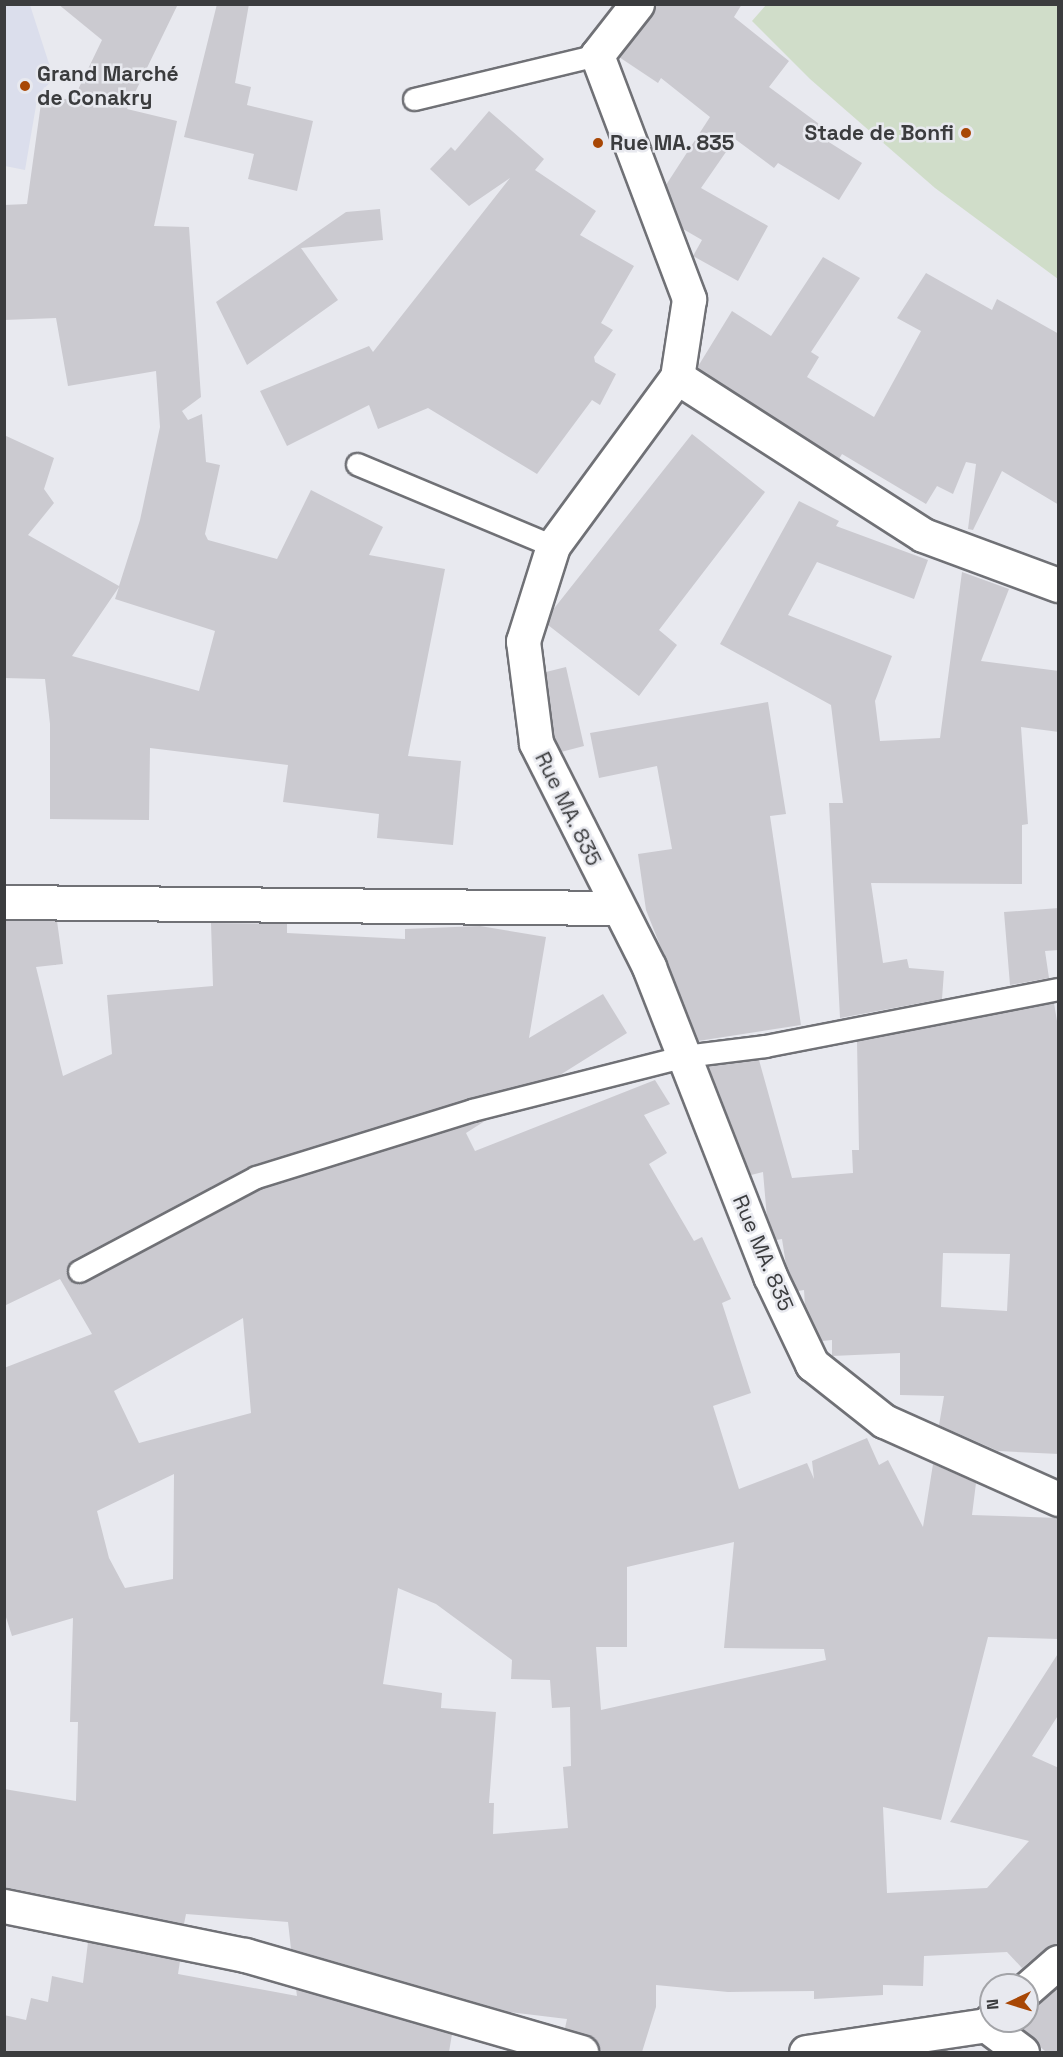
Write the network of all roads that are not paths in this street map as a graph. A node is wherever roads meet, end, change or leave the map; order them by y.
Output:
1 (637, 4) edge
2 (597, 55) junction
3 (414, 99) dead end
4 (677, 377) junction
5 (357, 464) dead end
6 (553, 546) junction
7 (1059, 585) edge
8 (4, 902) edge
9 (617, 908) junction
10 (1059, 988) edge
11 (685, 1056) junction
12 (80, 1271) dead end
13 (1059, 1499) edge
14 (4, 1906) edge
15 (1059, 1962) edge
16 (1039, 1979) edge
17 (979, 2024) edge
18 (1000, 2033) edge
19 (581, 2052) edge
20 (806, 2052) edge
21 (1022, 2052) edge

1 - 2 street
2 - 3 lane
2 - 4 street, Rue MA. 835
4 - 6 street, Rue MA. 835
4 - 7 street
5 - 6 lane
6 - 9 street, Rue MA. 835
8 - 9 street
9 - 11 street, Rue MA. 835
10 - 11 lane
11 - 12 lane
11 - 13 street, Rue MA. 835
14 - 19 street
15 - 16 street
17 - 20 street
18 - 21 street

